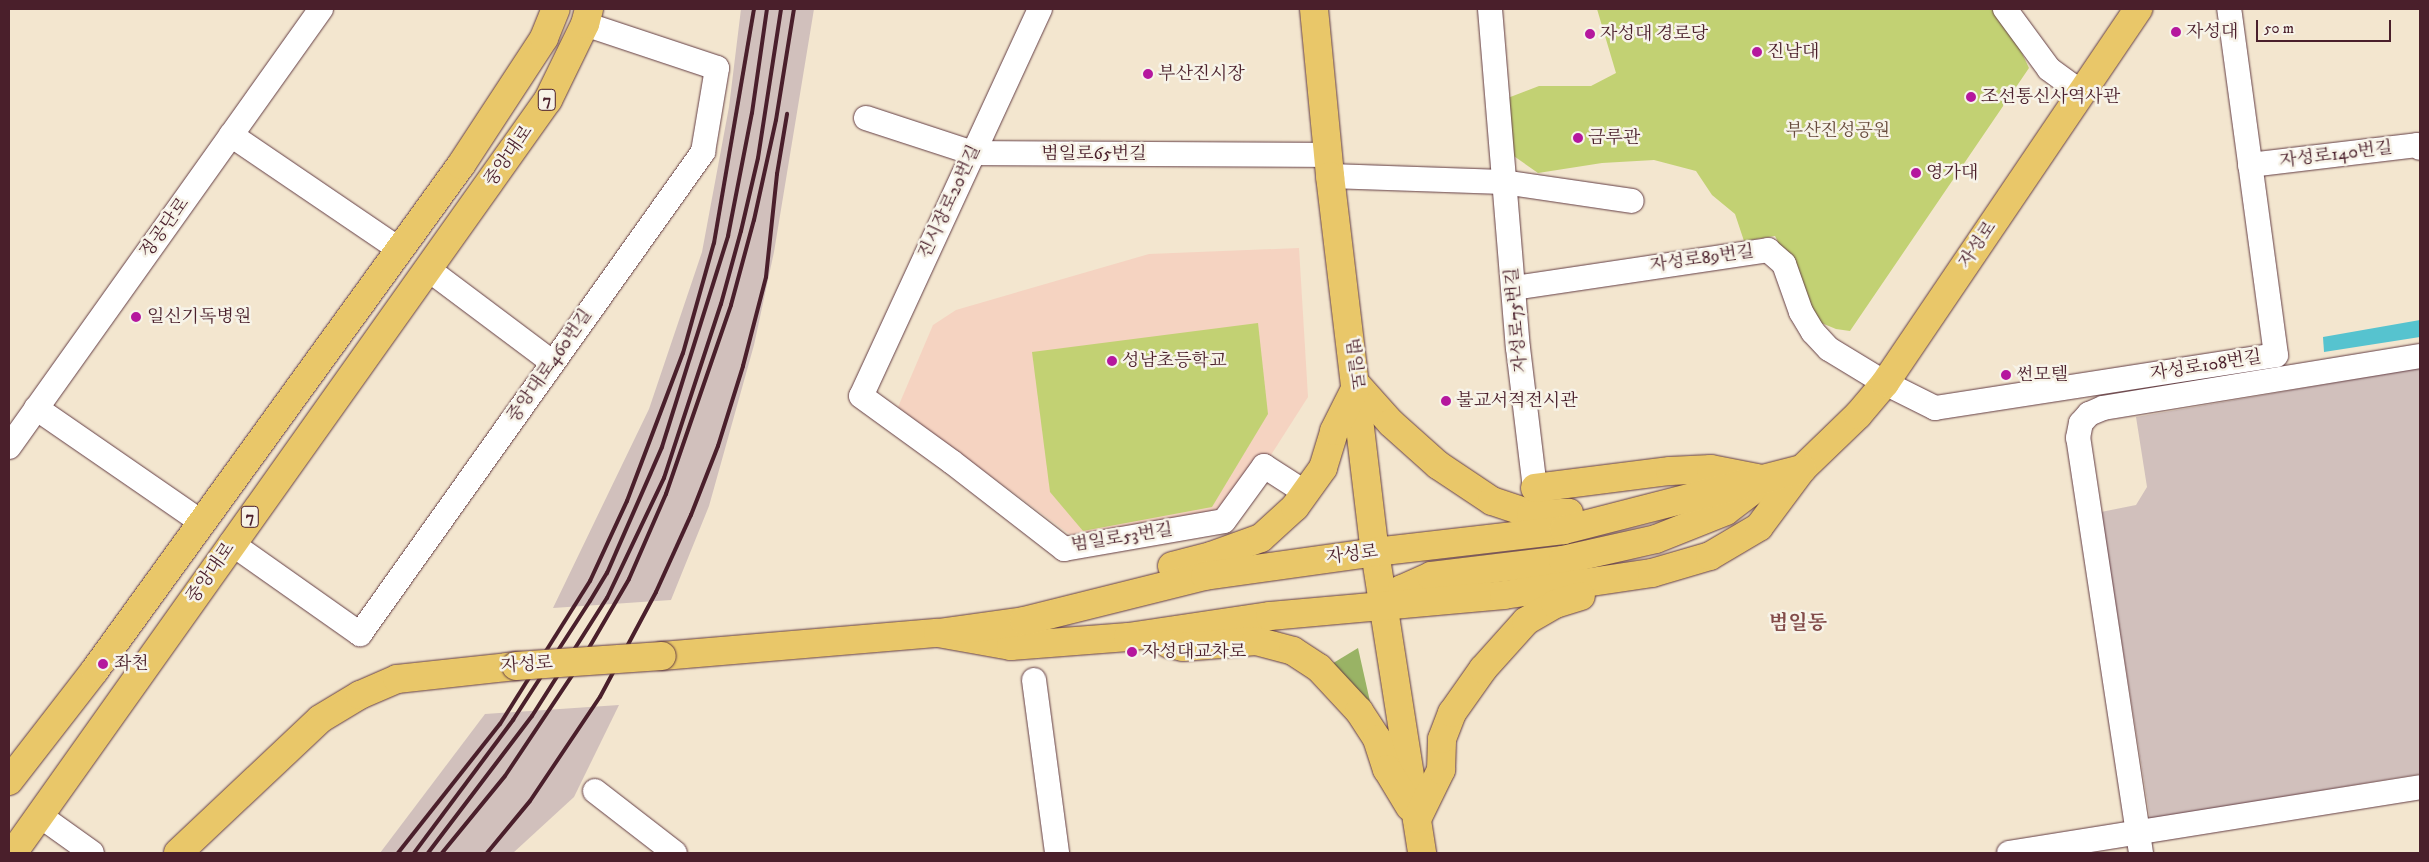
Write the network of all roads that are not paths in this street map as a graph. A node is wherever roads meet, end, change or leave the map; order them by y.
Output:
1 (322, 9) edge
2 (1040, 9) edge
3 (1314, 9) edge
4 (1490, 9) edge
5 (2005, 9) edge
6 (2138, 9) edge
7 (2228, 9) edge
8 (549, 12) edge
9 (595, 18) edge
10 (2081, 92) junction
11 (866, 118) dead end
12 (231, 135) junction
13 (2420, 148) edge
14 (973, 153) junction
15 (1329, 165) junction
16 (2250, 165) junction
17 (1503, 182) junction
18 (1632, 201) dead end
19 (400, 250) junction
20 (428, 269) junction
21 (1514, 288) junction
22 (2420, 356) edge
23 (552, 362) junction
24 (1885, 384) junction
25 (1356, 385) junction
26 (861, 396) joint
27 (36, 408) junction
28 (9, 447) edge
29 (1802, 470) junction
30 (1766, 480) junction
31 (1535, 488) joint
32 (1306, 493) junction
33 (1636, 513) junction
34 (203, 523) junction
35 (232, 543) junction
36 (1375, 552) junction
37 (1603, 580) junction
38 (1383, 606) junction
39 (1024, 621) junction
40 (938, 633) junction
41 (1128, 637) junction
42 (95, 670) junction
43 (1034, 680) dead end
44 (86, 750) junction
45 (9, 781) edge
46 (595, 791) dead end
47 (2419, 794) edge
48 (39, 815) junction
49 (1417, 819) junction
50 (2140, 843) edge
51 (13, 853) edge
52 (92, 853) edge
53 (178, 853) edge
54 (675, 853) edge
55 (1057, 853) edge
56 (1422, 853) edge
57 (2009, 853) edge

1 - 12 street, 정공단로
2 - 14 street, 진시장로20번길
3 - 15 main road, 범일로
4 - 17 street, 자성로75번길
5 - 10 street
6 - 10 main road, 자성로
7 - 16 street, 자성로108번길
8 - 19 main road, 중앙대로 / 7
9 - 20 main road, 중앙대로 / 7
9 - 23 street, 중앙대로460번길
10 - 24 main road, 자성로
11 - 14 street, 범일로65번길
12 - 19 street
12 - 27 street, 정공단로
13 - 16 street, 자성로140번길
14 - 15 street, 범일로65번길
14 - 26 street, 진시장로20번길
15 - 17 street
15 - 25 main road, 범일로
16 - 24 street, 자성로108번길
17 - 18 street
17 - 21 street, 자성로75번길
19 - 34 main road, 중앙대로 / 7
20 - 23 street
20 - 35 main road, 중앙대로 / 7
21 - 24 street, 자성로89번길
21 - 31 street, 자성로75번길
22 - 50 street
23 - 35 street, 중앙대로460번길
24 - 29 main road, 자성로
25 - 32 main road
25 - 33 main road
25 - 36 main road, 범일로
26 - 32 street, 범일로53번길
27 - 28 street, 정공단로
27 - 34 street, 중앙대로
29 - 30 main road, 자성로
29 - 37 main road, 자성로
30 - 31 main road
30 - 33 main road, 자성로
30 - 38 main road, 자성로
32 - 39 main road
33 - 36 main road, 자성로
34 - 42 main road, 중앙대로 / 7
35 - 44 main road, 중앙대로 / 7
36 - 38 main road, 범일로
36 - 39 main road, 자성로
37 - 38 main road, 자성로
37 - 49 main road
38 - 41 main road, 자성로
38 - 49 main road, 범일로
39 - 40 main road, 자성로
40 - 41 main road, 자성로
40 - 53 main road, 자성로, bridge
41 - 49 main road
42 - 44 main road
42 - 45 main road, 중앙대로 / 7
43 - 55 street
44 - 48 main road, 중앙대로 / 7
46 - 54 street
47 - 50 street
48 - 51 main road, 중앙대로 / 7
48 - 52 street
49 - 56 main road, 범일로
50 - 57 street

